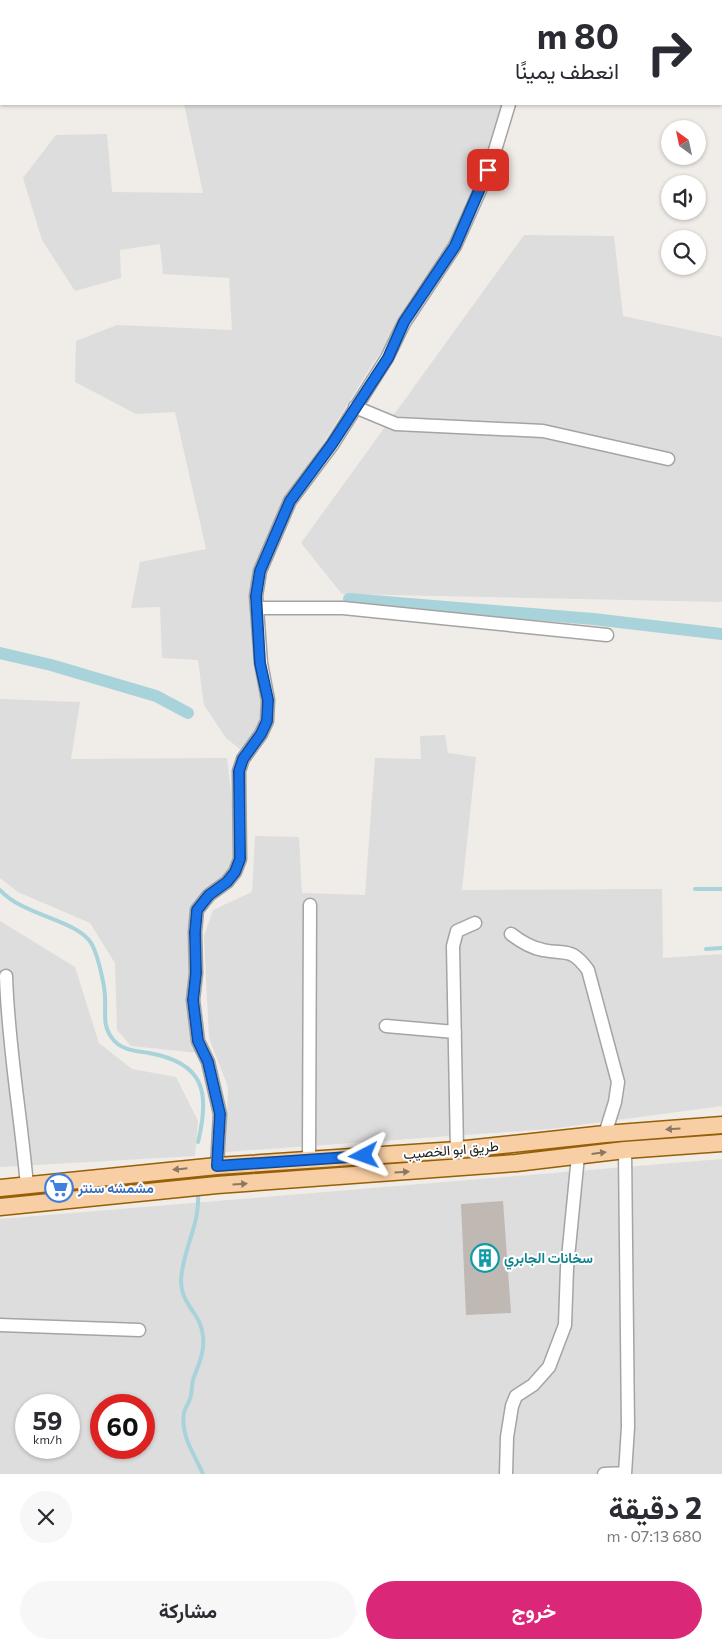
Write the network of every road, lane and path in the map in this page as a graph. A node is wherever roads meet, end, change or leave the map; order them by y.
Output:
1 (509, 105) edge
2 (355, 407) junction
3 (668, 459) dead end
4 (257, 608) junction
5 (607, 635) dead end
6 (310, 905) dead end
7 (475, 922) dead end
8 (511, 934) dead end
9 (6, 976) dead end
10 (386, 1026) dead end
11 (455, 1032) junction
12 (722, 1125) edge
13 (605, 1134) junction
14 (722, 1143) edge
15 (457, 1150) junction
16 (625, 1150) junction
17 (578, 1156) junction
18 (309, 1160) junction
19 (217, 1166) junction
20 (27, 1186) junction
21 (0, 1188) edge
22 (0, 1207) edge
23 (0, 1325) edge
24 (139, 1330) dead end
25 (625, 1473) edge
26 (506, 1474) edge
27 (604, 1474) edge

1 - 2 street
2 - 3 street
2 - 4 street
4 - 5 street
4 - 19 street
6 - 18 street
7 - 11 street
8 - 13 street
9 - 20 street
10 - 11 street
11 - 15 street
12 -> 13 main road, طريق ابو الخصيب
13 - 15 main road, طريق ابو الخصيب
14 - 16 main road, طريق ابو الخصيب
15 - 18 main road, طريق ابو الخصيب
17 -> 16 main road, طريق ابو الخصيب
16 - 25 street
22 -> 17 main road, طريق ابو الخصيب
17 - 26 street
18 - 19 main road, طريق ابو الخصيب
19 -> 20 main road, طريق ابو الخصيب
20 - 21 main road, طريق ابو الخصيب
23 - 24 street
25 - 27 street

